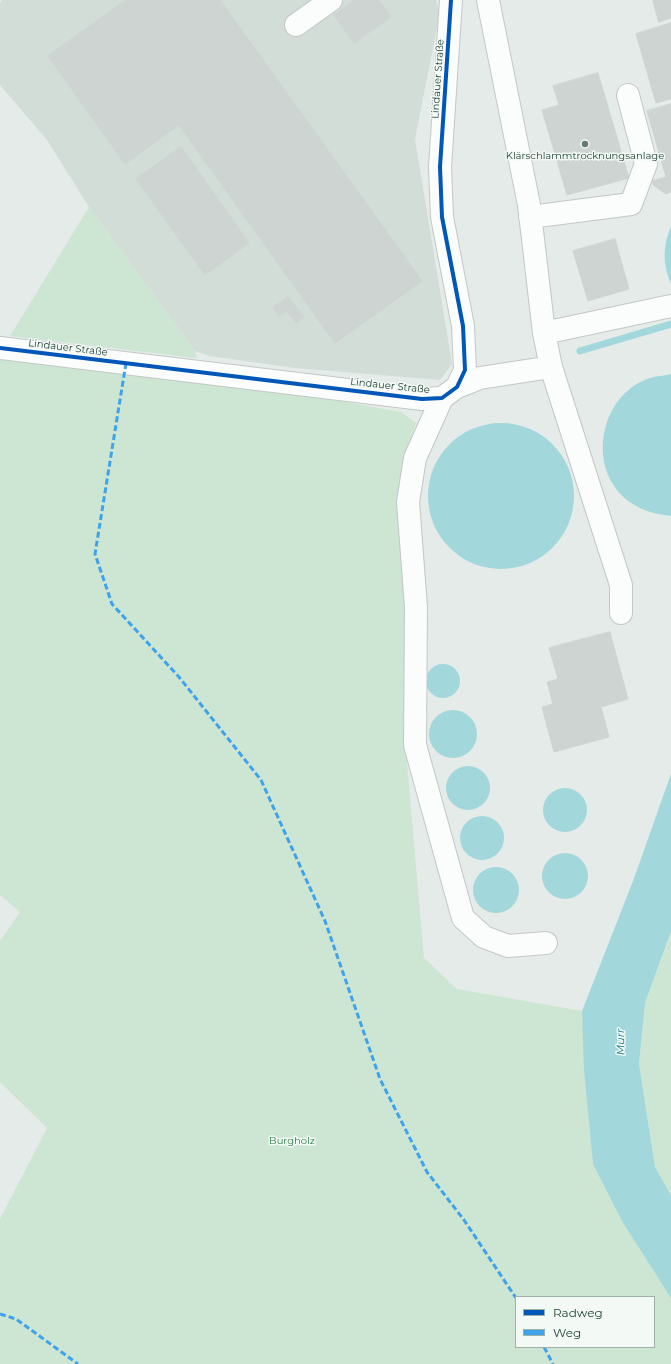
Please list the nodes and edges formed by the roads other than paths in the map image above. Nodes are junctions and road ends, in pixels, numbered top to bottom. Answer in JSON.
{"nodes":[{"id":1,"x":331,"y":0,"type":"edge"},
{"id":2,"x":451,"y":0,"type":"edge"},
{"id":3,"x":488,"y":0,"type":"edge"},
{"id":4,"x":296,"y":25,"type":"dead end"},
{"id":5,"x":628,"y":95,"type":"dead end"},
{"id":6,"x":530,"y":217,"type":"junction"},
{"id":7,"x":671,"y":306,"type":"edge"},
{"id":8,"x":544,"y":333,"type":"junction"},
{"id":9,"x":0,"y":348,"type":"edge"},
{"id":10,"x":551,"y":367,"type":"junction"},
{"id":11,"x":450,"y":393,"type":"junction"},
{"id":12,"x":621,"y":613,"type":"dead end"},
{"id":13,"x":546,"y":943,"type":"dead end"}],
"edges":[{"from":1,"to":4,"type":"street"},
{"from":2,"to":11,"type":"street","name":"Lindauer Straße"},
{"from":3,"to":6,"type":"street"},
{"from":5,"to":6,"type":"street"},
{"from":6,"to":8,"type":"street"},
{"from":7,"to":8,"type":"street"},
{"from":8,"to":10,"type":"street"},
{"from":9,"to":11,"type":"street","name":"Lindauer Straße"},
{"from":10,"to":11,"type":"street"},
{"from":10,"to":12,"type":"street"},
{"from":11,"to":13,"type":"street"}]}
